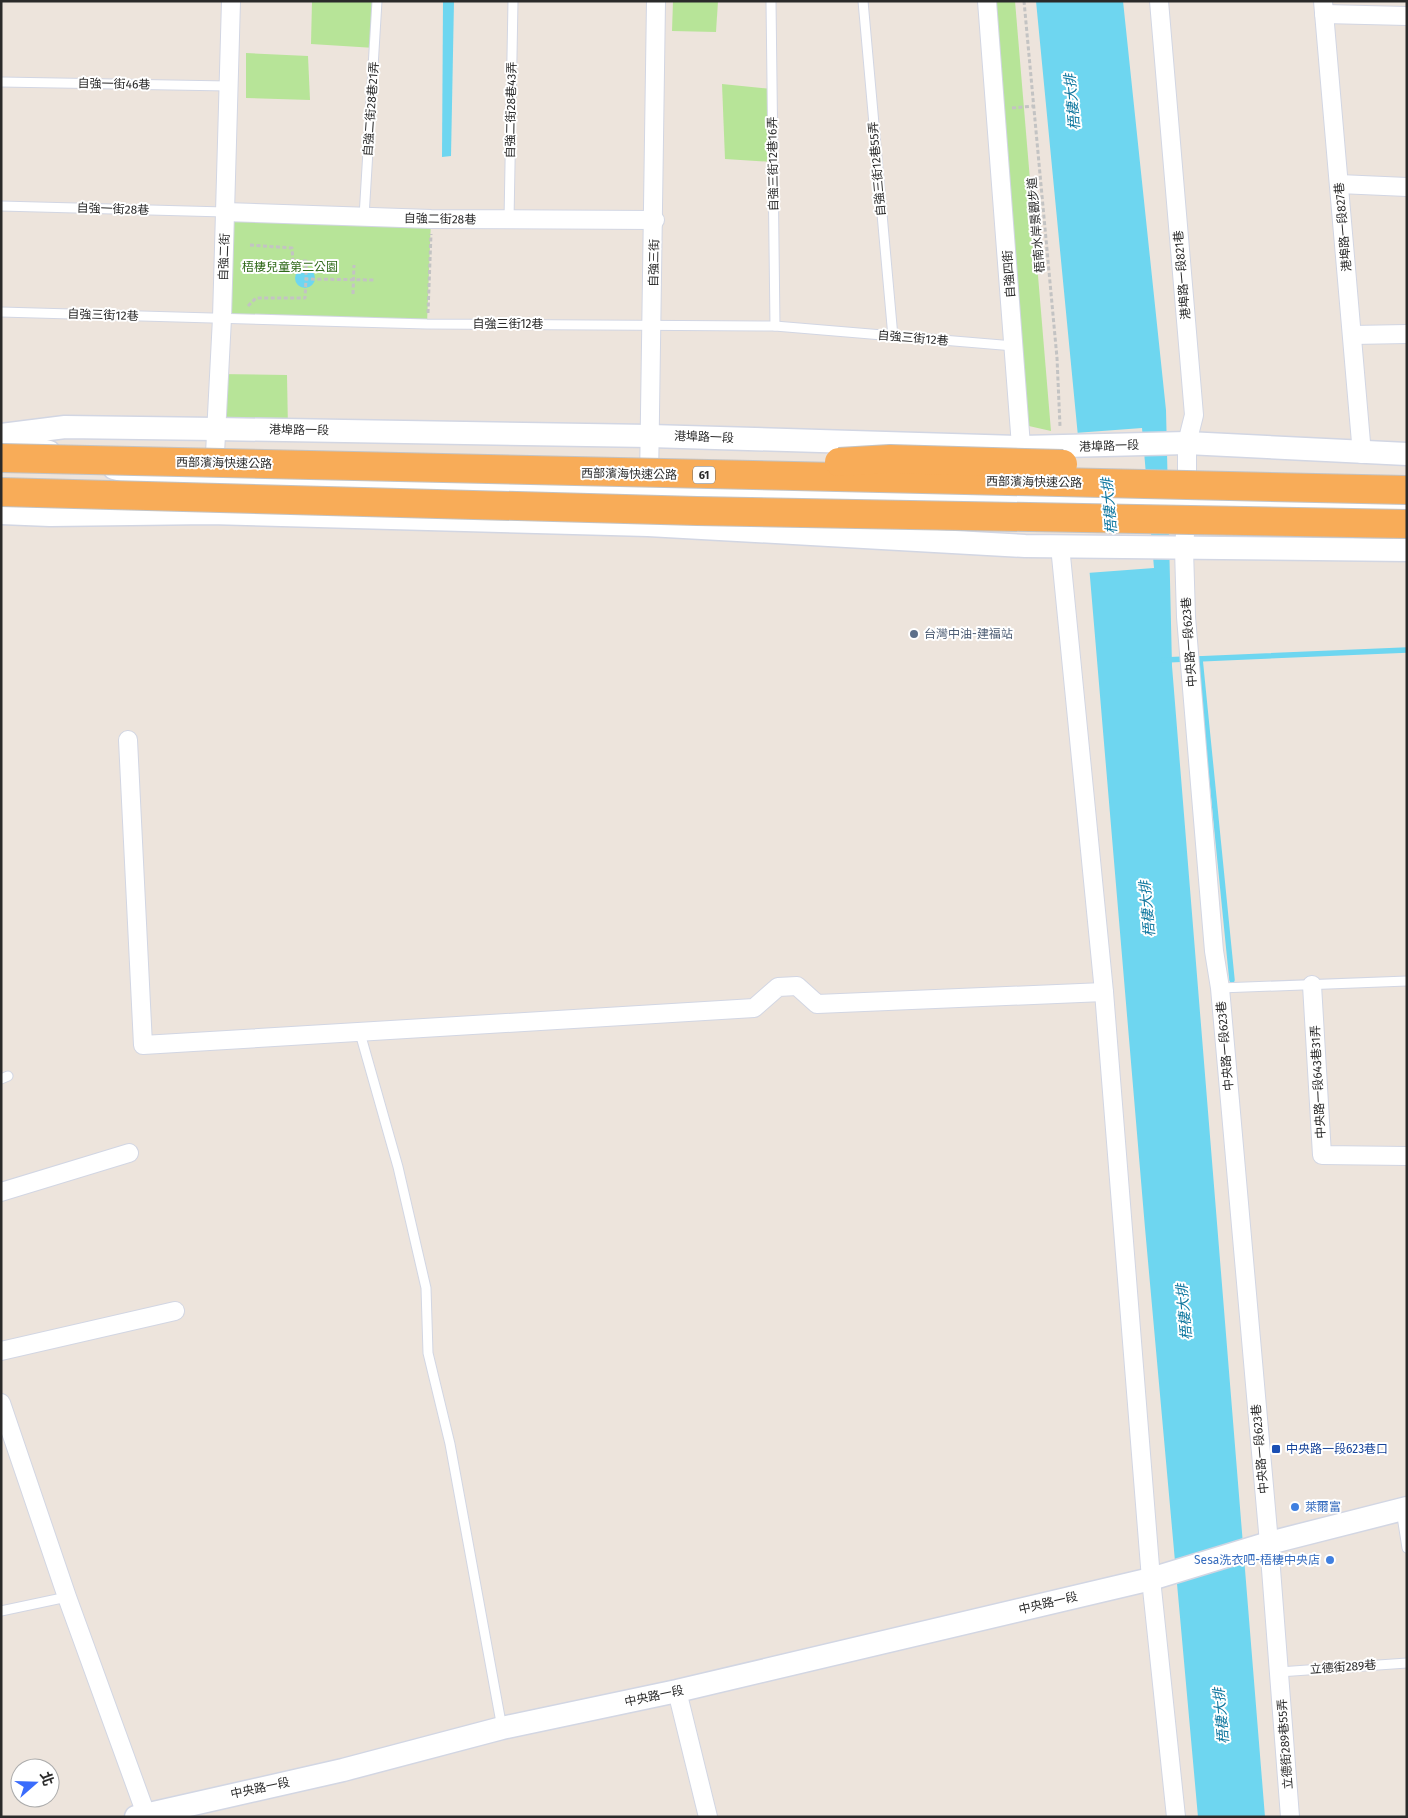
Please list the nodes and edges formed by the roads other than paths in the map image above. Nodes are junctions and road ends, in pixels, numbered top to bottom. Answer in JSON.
{"nodes":[{"id":1,"x":231,"y":1,"type":"edge"},
{"id":2,"x":377,"y":1,"type":"edge"},
{"id":3,"x":513,"y":1,"type":"edge"},
{"id":4,"x":656,"y":1,"type":"edge"},
{"id":5,"x":771,"y":1,"type":"edge"},
{"id":6,"x":863,"y":1,"type":"edge"},
{"id":7,"x":987,"y":1,"type":"edge"},
{"id":8,"x":1159,"y":1,"type":"edge"},
{"id":9,"x":1324,"y":8,"type":"edge"},
{"id":10,"x":1407,"y":16,"type":"edge"},
{"id":11,"x":1,"y":82,"type":"edge"},
{"id":12,"x":228,"y":86,"type":"junction"},
{"id":13,"x":1339,"y":184,"type":"junction"},
{"id":14,"x":1407,"y":187,"type":"edge"},
{"id":15,"x":1,"y":206,"type":"edge"},
{"id":16,"x":225,"y":212,"type":"junction"},
{"id":17,"x":364,"y":217,"type":"junction"},
{"id":18,"x":509,"y":220,"type":"junction"},
{"id":19,"x":655,"y":220,"type":"junction"},
{"id":20,"x":1,"y":312,"type":"edge"},
{"id":21,"x":229,"y":319,"type":"junction"},
{"id":22,"x":653,"y":325,"type":"junction"},
{"id":23,"x":775,"y":326,"type":"junction"},
{"id":24,"x":1407,"y":334,"type":"edge"},
{"id":25,"x":1352,"y":335,"type":"junction"},
{"id":26,"x":893,"y":337,"type":"junction"},
{"id":27,"x":1014,"y":346,"type":"junction"},
{"id":28,"x":216,"y":429,"type":"junction"},
{"id":29,"x":1,"y":435,"type":"edge"},
{"id":30,"x":650,"y":436,"type":"junction"},
{"id":31,"x":1,"y":440,"type":"edge"},
{"id":32,"x":1186,"y":443,"type":"junction"},
{"id":33,"x":1022,"y":447,"type":"junction"},
{"id":34,"x":1362,"y":454,"type":"junction"},
{"id":35,"x":1407,"y":454,"type":"edge"},
{"id":36,"x":1,"y":458,"type":"edge"},
{"id":37,"x":1407,"y":473,"type":"edge"},
{"id":38,"x":692,"y":475,"type":"junction"},
{"id":39,"x":151,"y":477,"type":"junction"},
{"id":40,"x":214,"y":479,"type":"junction"},
{"id":41,"x":1407,"y":490,"type":"edge"},
{"id":42,"x":1,"y":492,"type":"edge"},
{"id":43,"x":649,"y":492,"type":"junction"},
{"id":44,"x":1024,"y":501,"type":"junction"},
{"id":45,"x":1187,"y":504,"type":"junction"},
{"id":46,"x":1407,"y":508,"type":"edge"},
{"id":47,"x":1,"y":511,"type":"edge"},
{"id":48,"x":697,"y":511,"type":"junction"},
{"id":49,"x":210,"y":513,"type":"junction"},
{"id":50,"x":1407,"y":524,"type":"edge"},
{"id":51,"x":648,"y":525,"type":"junction"},
{"id":52,"x":1407,"y":538,"type":"edge"},
{"id":53,"x":1025,"y":546,"type":"junction"},
{"id":54,"x":1060,"y":546,"type":"junction"},
{"id":55,"x":1184,"y":549,"type":"junction"},
{"id":56,"x":1407,"y":550,"type":"edge"},
{"id":57,"x":128,"y":740,"type":"dead end"},
{"id":58,"x":1407,"y":980,"type":"edge"},
{"id":59,"x":1312,"y":985,"type":"junction"},
{"id":60,"x":1220,"y":988,"type":"junction"},
{"id":61,"x":1104,"y":992,"type":"junction"},
{"id":62,"x":360,"y":1033,"type":"junction"},
{"id":63,"x":129,"y":1153,"type":"dead end"},
{"id":64,"x":1407,"y":1156,"type":"edge"},
{"id":65,"x":1,"y":1192,"type":"edge"},
{"id":66,"x":175,"y":1311,"type":"dead end"},
{"id":67,"x":1,"y":1351,"type":"edge"},
{"id":68,"x":1,"y":1403,"type":"edge"},
{"id":69,"x":1404,"y":1509,"type":"edge"},
{"id":70,"x":1260,"y":1546,"type":"junction"},
{"id":71,"x":1407,"y":1548,"type":"edge"},
{"id":72,"x":1161,"y":1576,"type":"junction"},
{"id":73,"x":67,"y":1597,"type":"junction"},
{"id":74,"x":1,"y":1611,"type":"edge"},
{"id":75,"x":1407,"y":1663,"type":"edge"},
{"id":76,"x":1279,"y":1672,"type":"junction"},
{"id":77,"x":677,"y":1691,"type":"junction"},
{"id":78,"x":502,"y":1728,"type":"junction"},
{"id":79,"x":143,"y":1816,"type":"edge"},
{"id":80,"x":708,"y":1817,"type":"edge"},
{"id":81,"x":1176,"y":1817,"type":"edge"},
{"id":82,"x":1290,"y":1817,"type":"edge"}],
"edges":[{"from":1,"to":12,"type":"street","name":"自強二街"},
{"from":2,"to":17,"type":"lane","name":"自強二街28巷21弄"},
{"from":3,"to":18,"type":"lane","name":"自強二街28巷43弄"},
{"from":4,"to":19,"type":"street","name":"自強三街"},
{"from":5,"to":23,"type":"lane","name":"自強三街12巷16弄"},
{"from":6,"to":26,"type":"lane","name":"自強三街12巷55弄"},
{"from":7,"to":27,"type":"street","name":"自強四街"},
{"from":8,"to":32,"type":"street","name":"港埠路一段821巷"},
{"from":9,"to":10,"type":"street"},
{"from":9,"to":13,"type":"street","name":"港埠路一段827巷"},
{"from":11,"to":12,"type":"lane","name":"自強一街46巷"},
{"from":12,"to":16,"type":"street","name":"自強二街"},
{"from":13,"to":14,"type":"street"},
{"from":13,"to":25,"type":"street","name":"港埠路一段827巷"},
{"from":15,"to":16,"type":"lane","name":"自強一街28巷"},
{"from":16,"to":17,"type":"street","name":"自強二街28巷"},
{"from":16,"to":21,"type":"street","name":"自強二街"},
{"from":17,"to":18,"type":"street","name":"自強二街28巷"},
{"from":18,"to":19,"type":"street","name":"自強二街28巷"},
{"from":19,"to":22,"type":"street","name":"自強三街"},
{"from":20,"to":21,"type":"lane","name":"自強三街12巷"},
{"from":21,"to":22,"type":"lane","name":"自強三街12巷"},
{"from":21,"to":28,"type":"street","name":"自強二街"},
{"from":22,"to":23,"type":"lane","name":"自強三街12巷"},
{"from":22,"to":30,"type":"street","name":"自強三街"},
{"from":23,"to":26,"type":"lane","name":"自強三街12巷"},
{"from":24,"to":25,"type":"street"},
{"from":25,"to":34,"type":"street","name":"港埠路一段827巷"},
{"from":26,"to":27,"type":"lane","name":"自強三街12巷"},
{"from":27,"to":33,"type":"street","name":"自強四街"},
{"from":28,"to":29,"type":"street","name":"港埠路一段"},
{"from":28,"to":30,"type":"street","name":"港埠路一段"},
{"from":28,"to":40,"type":"street","name":"自強二街"},
{"from":30,"to":33,"type":"street","name":"港埠路一段"},
{"from":30,"to":43,"type":"street","name":"自強三街"},
{"from":31,"to":39,"type":"street"},
{"from":32,"to":33,"type":"street","name":"港埠路一段"},
{"from":32,"to":34,"type":"street","name":"港埠路一段"},
{"from":32,"to":45,"type":"street","name":"港埠路一段821巷"},
{"from":33,"to":44,"type":"street","name":"自強四街"},
{"from":34,"to":35,"type":"street","name":"港埠路一段"},
{"from":36,"to":38,"type":"highway","name":"西部濱海快速公路","number":"61","bridge":true},
{"from":37,"to":38,"type":"highway","bridge":true},
{"from":38,"to":41,"type":"highway","name":"西部濱海快速公路","number":"61","bridge":true},
{"from":39,"to":40,"type":"street"},
{"from":39,"to":47,"type":"street"},
{"from":40,"to":43,"type":"street"},
{"from":40,"to":49,"type":"street","name":"自強二街"},
{"from":42,"to":48,"type":"highway","bridge":true},
{"from":43,"to":44,"type":"street"},
{"from":43,"to":51,"type":"street","name":"自強三街"},
{"from":44,"to":45,"type":"street"},
{"from":44,"to":53,"type":"street","name":"自強四街"},
{"from":45,"to":46,"type":"street"},
{"from":45,"to":55,"type":"street","name":"港埠路一段821巷"},
{"from":47,"to":49,"type":"street"},
{"from":48,"to":50,"type":"highway","bridge":true},
{"from":48,"to":52,"type":"highway","bridge":true},
{"from":49,"to":51,"type":"street"},
{"from":51,"to":53,"type":"street"},
{"from":53,"to":54,"type":"street"},
{"from":54,"to":55,"type":"street"},
{"from":54,"to":61,"type":"street"},
{"from":55,"to":56,"type":"street"},
{"from":55,"to":60,"type":"street","name":"中央路一段623巷"},
{"from":57,"to":62,"type":"street"},
{"from":58,"to":59,"type":"lane"},
{"from":59,"to":60,"type":"lane"},
{"from":59,"to":64,"type":"street","name":"中央路一段643巷31弄"},
{"from":60,"to":70,"type":"street","name":"中央路一段623巷"},
{"from":61,"to":62,"type":"street"},
{"from":61,"to":72,"type":"street"},
{"from":62,"to":78,"type":"lane"},
{"from":63,"to":65,"type":"street"},
{"from":66,"to":67,"type":"street"},
{"from":68,"to":73,"type":"street"},
{"from":69,"to":70,"type":"street"},
{"from":69,"to":71,"type":"lane"},
{"from":70,"to":72,"type":"street","name":"中央路一段"},
{"from":70,"to":76,"type":"street","name":"中央路一段623巷"},
{"from":72,"to":77,"type":"street","name":"中央路一段"},
{"from":72,"to":81,"type":"street"},
{"from":73,"to":74,"type":"lane"},
{"from":73,"to":79,"type":"street"},
{"from":75,"to":76,"type":"lane","name":"立德街289巷"},
{"from":76,"to":82,"type":"street","name":"立德街289巷55弄"},
{"from":77,"to":78,"type":"street","name":"中央路一段"},
{"from":77,"to":80,"type":"street"},
{"from":78,"to":79,"type":"street","name":"中央路一段"}]}
